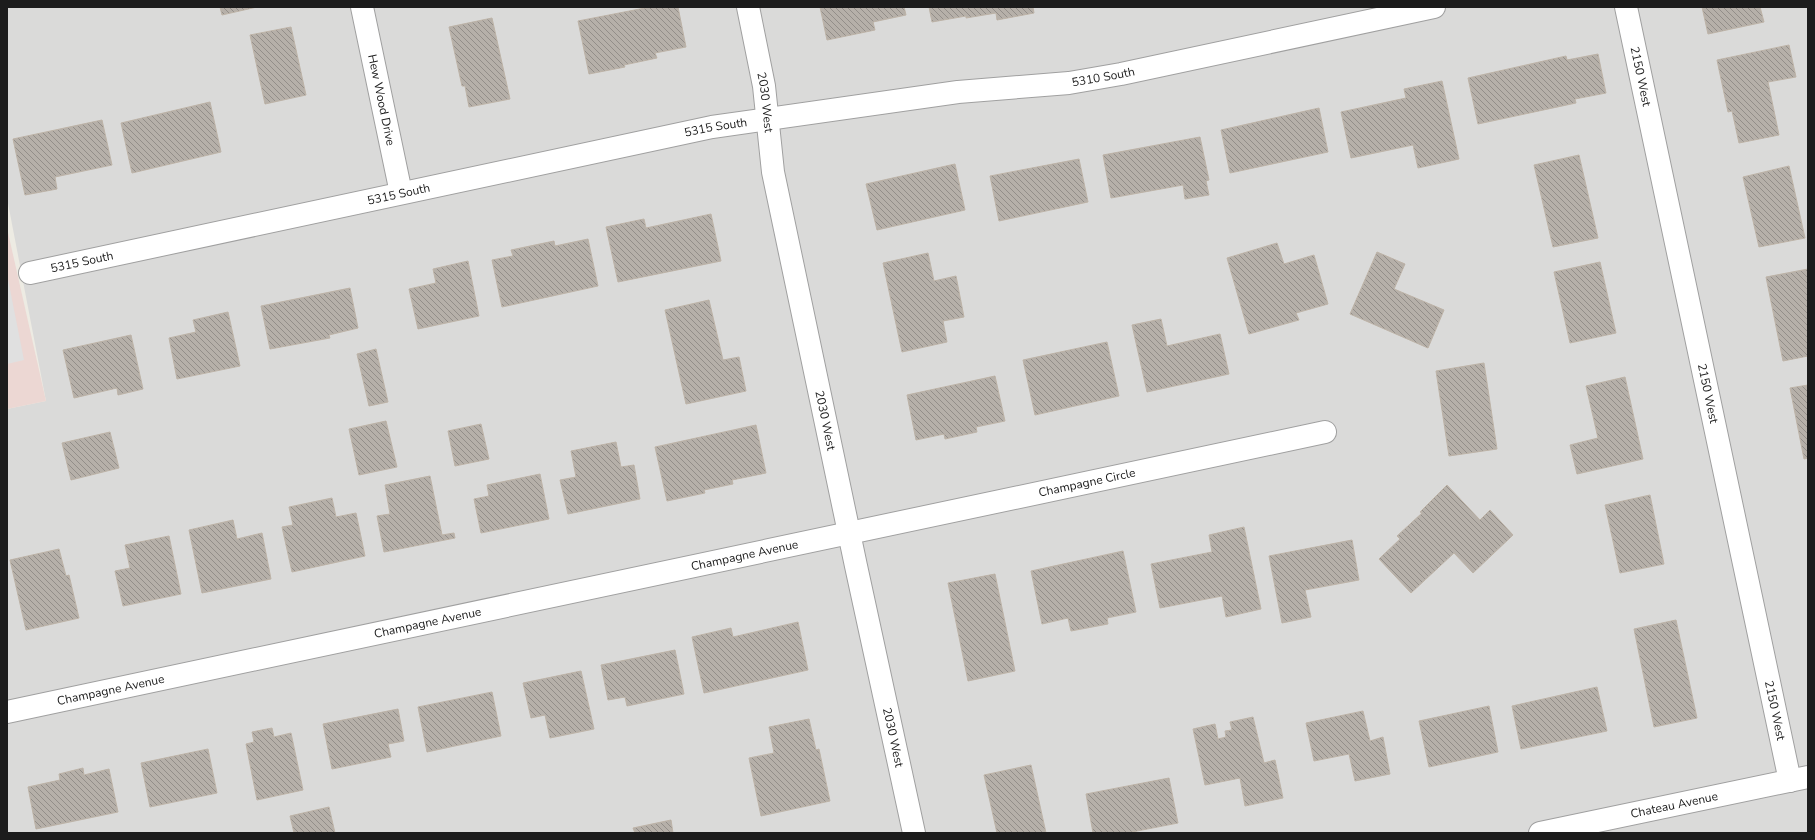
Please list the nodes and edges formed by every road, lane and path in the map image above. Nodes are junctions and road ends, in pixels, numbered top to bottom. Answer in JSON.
{"nodes":[{"id":1,"x":362,"y":7,"type":"edge"},
{"id":2,"x":748,"y":7,"type":"edge"},
{"id":3,"x":1434,"y":7,"type":"edge"},
{"id":4,"x":1626,"y":7,"type":"edge"},
{"id":5,"x":767,"y":120,"type":"junction"},
{"id":6,"x":401,"y":193,"type":"junction"},
{"id":7,"x":30,"y":273,"type":"dead end"},
{"id":8,"x":1325,"y":432,"type":"dead end"},
{"id":9,"x":849,"y":534,"type":"junction"},
{"id":10,"x":7,"y":712,"type":"edge"},
{"id":11,"x":1799,"y":779,"type":"edge"},
{"id":12,"x":914,"y":833,"type":"edge"},
{"id":13,"x":1540,"y":833,"type":"edge"}],
"edges":[{"from":1,"to":6,"type":"street","name":"Hew Wood Drive"},
{"from":2,"to":5,"type":"street","name":"2030 West"},
{"from":3,"to":5,"type":"street","name":"5310 South"},
{"from":4,"to":11,"type":"street","name":"2150 West"},
{"from":5,"to":6,"type":"street","name":"5315 South"},
{"from":5,"to":9,"type":"street","name":"2030 West"},
{"from":6,"to":7,"type":"street","name":"5315 South"},
{"from":8,"to":9,"type":"street","name":"Champagne Circle"},
{"from":9,"to":10,"type":"street","name":"Champagne Avenue"},
{"from":9,"to":12,"type":"street","name":"2030 West"},
{"from":11,"to":13,"type":"street","name":"Chateau Avenue"}]}
